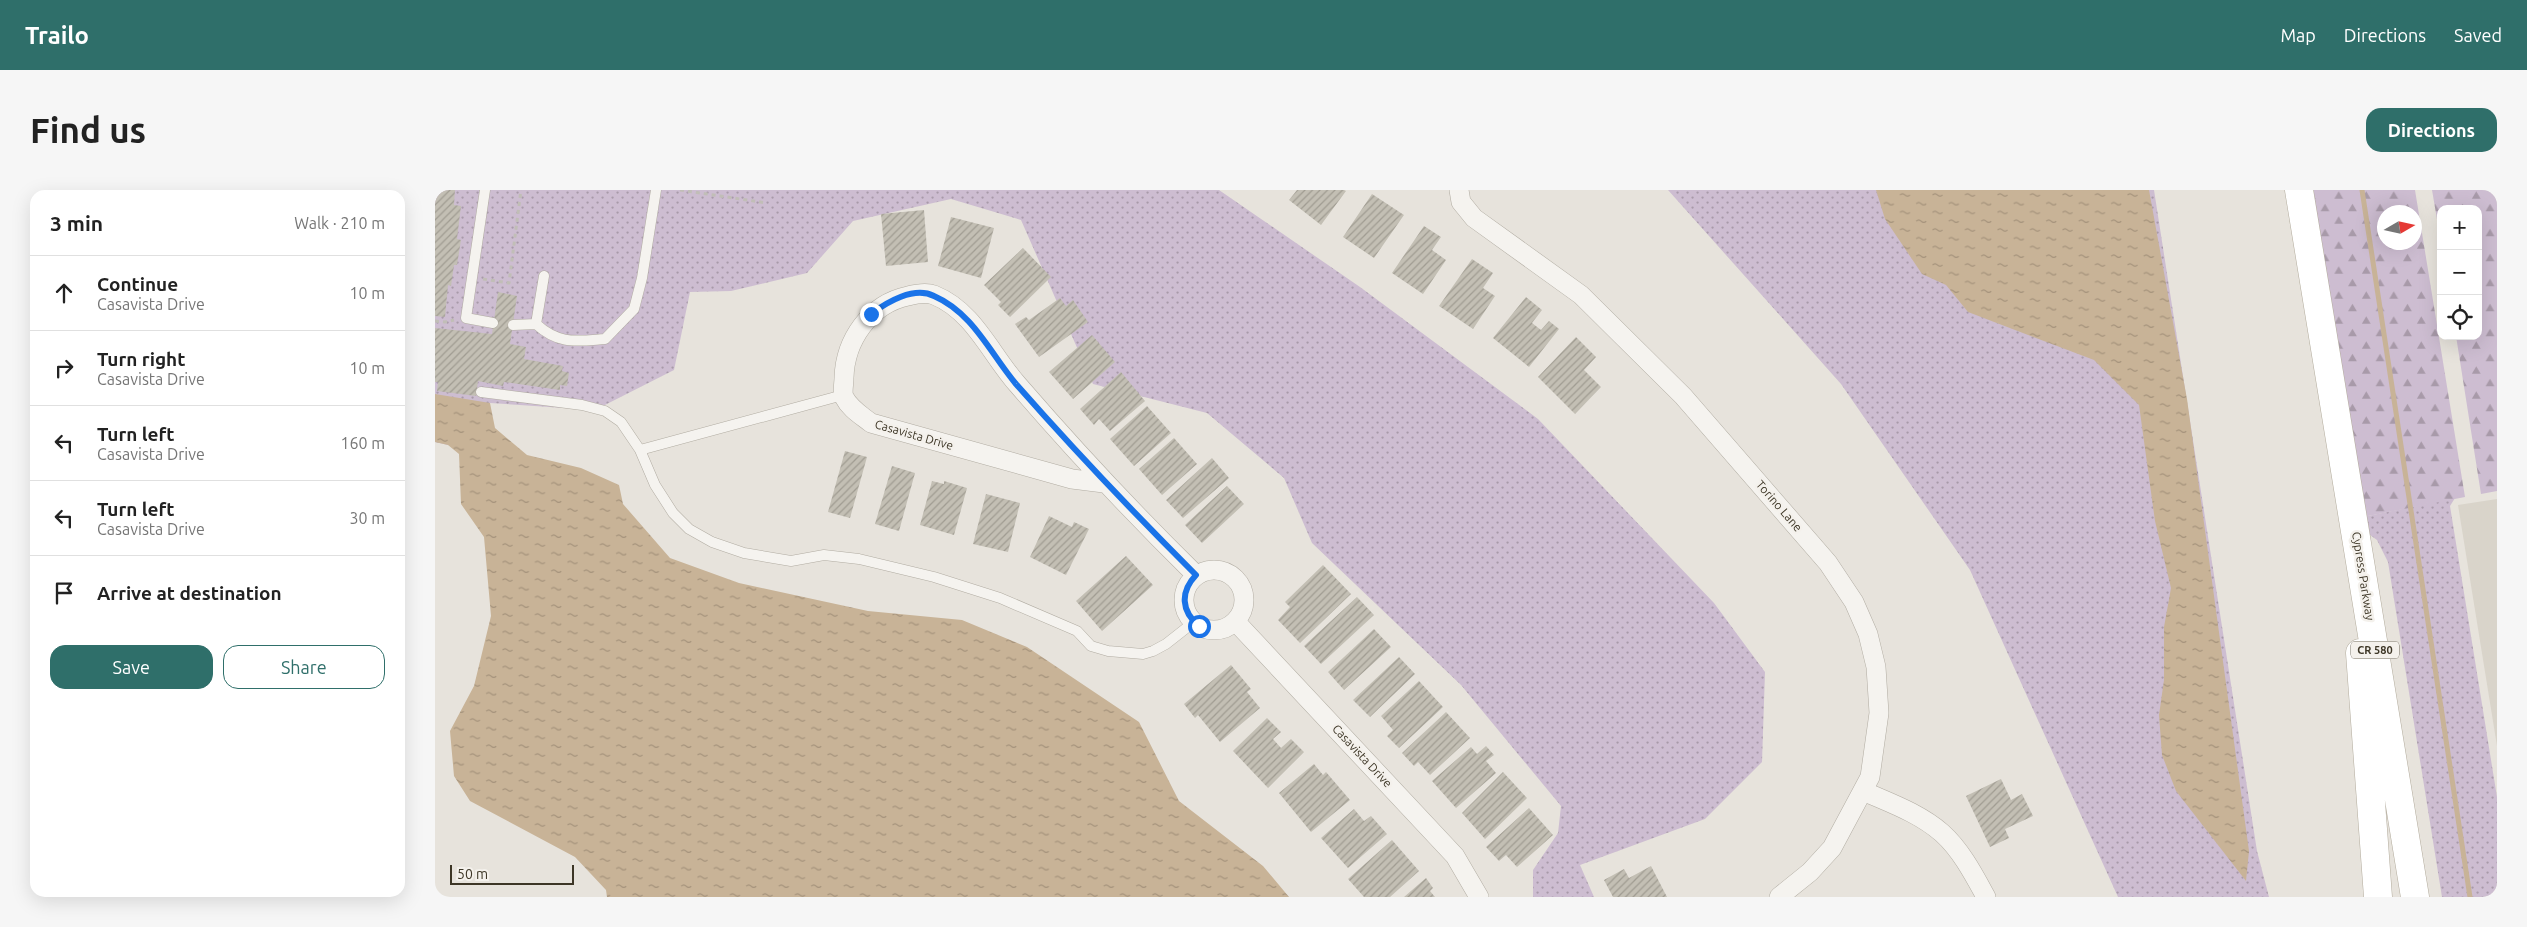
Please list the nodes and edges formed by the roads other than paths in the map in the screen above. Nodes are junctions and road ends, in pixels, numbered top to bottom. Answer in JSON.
{"nodes":[{"id":1,"x":485,"y":190,"type":"edge"},
{"id":2,"x":656,"y":190,"type":"edge"},
{"id":3,"x":1459,"y":190,"type":"edge"},
{"id":4,"x":2299,"y":190,"type":"edge"},
{"id":5,"x":544,"y":276,"type":"dead end"},
{"id":6,"x":493,"y":323,"type":"dead end"},
{"id":7,"x":536,"y":324,"type":"junction"},
{"id":8,"x":513,"y":326,"type":"dead end"},
{"id":9,"x":481,"y":392,"type":"dead end"},
{"id":10,"x":843,"y":395,"type":"junction"},
{"id":11,"x":2334,"y":403,"type":"junction"},
{"id":12,"x":640,"y":450,"type":"junction"},
{"id":13,"x":1104,"y":483,"type":"junction"},
{"id":14,"x":1196,"y":575,"type":"junction"},
{"id":15,"x":1194,"y":622,"type":"junction"},
{"id":16,"x":1236,"y":622,"type":"junction"},
{"id":17,"x":1863,"y":791,"type":"junction"},
{"id":18,"x":1479,"y":897,"type":"edge"},
{"id":19,"x":1779,"y":897,"type":"edge"},
{"id":20,"x":1986,"y":897,"type":"edge"},
{"id":21,"x":2379,"y":897,"type":"edge"},
{"id":22,"x":2415,"y":897,"type":"edge"}],
"edges":[{"from":1,"to":6,"type":"lane"},
{"from":2,"to":7,"type":"lane"},
{"from":3,"to":17,"type":"street","name":"Torino Lane"},
{"from":4,"to":11,"type":"main road","name":"Cypress Parkway","number":"CR 580"},
{"from":5,"to":7,"type":"lane"},
{"from":7,"to":8,"type":"lane"},
{"from":9,"to":12,"type":"lane"},
{"from":10,"to":12,"type":"lane"},
{"from":10,"to":13,"type":"street","name":"Casavista Drive"},
{"from":10,"to":13,"type":"street"},
{"from":11,"to":21,"type":"main road","name":"Cypress Parkway","number":"CR 580"},
{"from":11,"to":22,"type":"main road","name":"Cypress Parkway","number":"CR 580"},
{"from":12,"to":15,"type":"lane"},
{"from":13,"to":14,"type":"street"},
{"from":14,"to":15,"type":"street"},
{"from":14,"to":16,"type":"street"},
{"from":15,"to":16,"type":"street"},
{"from":16,"to":18,"type":"street","name":"Casavista Drive"},
{"from":17,"to":19,"type":"street","name":"Torino Lane"},
{"from":17,"to":20,"type":"street"}]}
